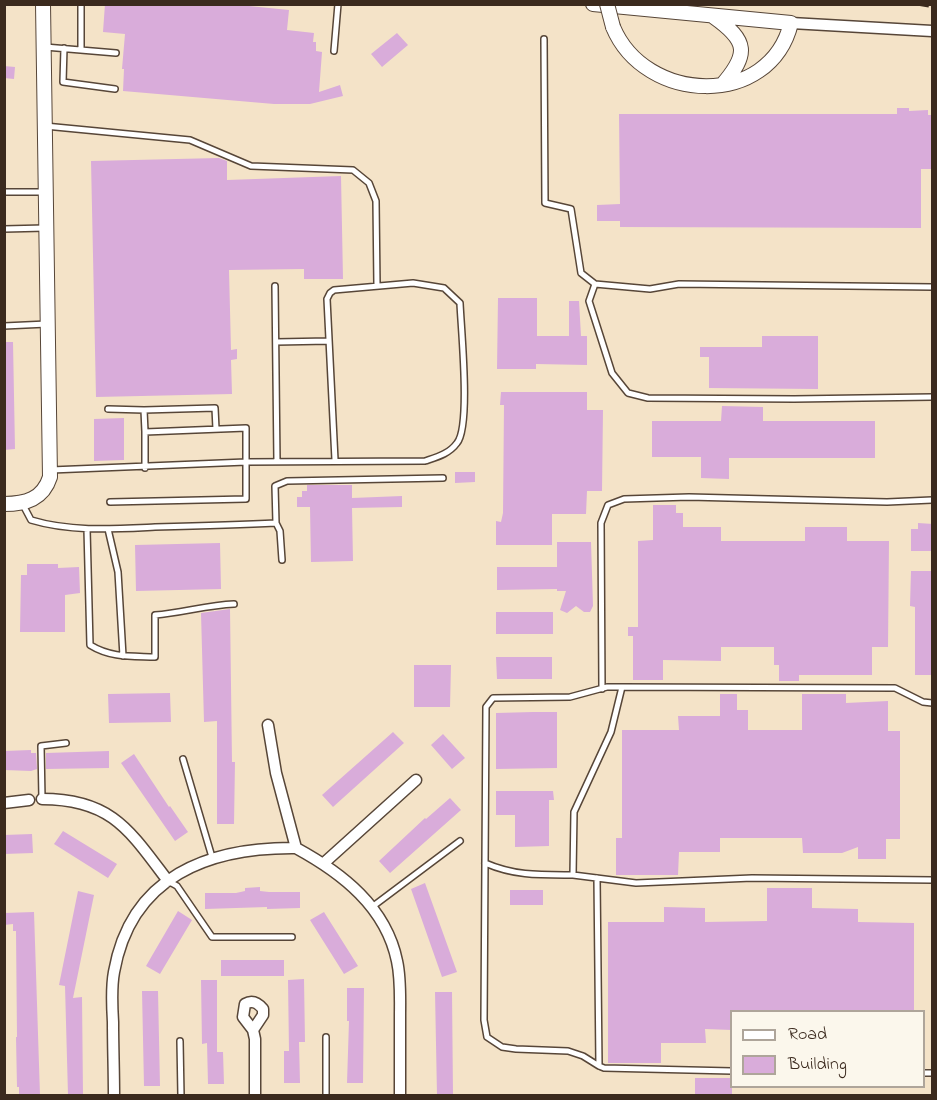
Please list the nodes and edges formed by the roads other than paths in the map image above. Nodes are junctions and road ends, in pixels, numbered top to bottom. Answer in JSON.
{"nodes":[{"id":1,"x":43,"y":4,"type":"edge"},
{"id":2,"x":81,"y":4,"type":"edge"},
{"id":3,"x":338,"y":4,"type":"edge"},
{"id":4,"x":592,"y":4,"type":"edge"},
{"id":5,"x":607,"y":4,"type":"edge"},
{"id":6,"x":713,"y":16,"type":"junction"},
{"id":7,"x":791,"y":23,"type":"junction"},
{"id":8,"x":933,"y":31,"type":"edge"},
{"id":9,"x":544,"y":39,"type":"dead end"},
{"id":10,"x":44,"y":46,"type":"junction"},
{"id":11,"x":64,"y":48,"type":"junction"},
{"id":12,"x":81,"y":50,"type":"junction"},
{"id":13,"x":334,"y":51,"type":"dead end"},
{"id":14,"x":116,"y":53,"type":"dead end"},
{"id":15,"x":722,"y":85,"type":"junction"},
{"id":16,"x":115,"y":89,"type":"dead end"},
{"id":17,"x":45,"y":126,"type":"junction"},
{"id":18,"x":4,"y":192,"type":"edge"},
{"id":19,"x":46,"y":192,"type":"junction"},
{"id":20,"x":47,"y":228,"type":"junction"},
{"id":21,"x":4,"y":229,"type":"edge"},
{"id":22,"x":595,"y":284,"type":"junction"},
{"id":23,"x":275,"y":286,"type":"dead end"},
{"id":24,"x":377,"y":286,"type":"junction"},
{"id":25,"x":933,"y":287,"type":"edge"},
{"id":26,"x":49,"y":323,"type":"junction"},
{"id":27,"x":4,"y":326,"type":"edge"},
{"id":28,"x":329,"y":341,"type":"junction"},
{"id":29,"x":276,"y":342,"type":"junction"},
{"id":30,"x":933,"y":397,"type":"edge"},
{"id":31,"x":108,"y":409,"type":"dead end"},
{"id":32,"x":144,"y":410,"type":"junction"},
{"id":33,"x":216,"y":429,"type":"junction"},
{"id":34,"x":145,"y":432,"type":"junction"},
{"id":35,"x":335,"y":460,"type":"junction"},
{"id":36,"x":246,"y":462,"type":"junction"},
{"id":37,"x":277,"y":462,"type":"junction"},
{"id":38,"x":146,"y":468,"type":"junction"},
{"id":39,"x":51,"y":470,"type":"junction"},
{"id":40,"x":443,"y":478,"type":"dead end"},
{"id":41,"x":933,"y":500,"type":"edge"},
{"id":42,"x":110,"y":502,"type":"dead end"},
{"id":43,"x":22,"y":503,"type":"junction"},
{"id":44,"x":4,"y":504,"type":"edge"},
{"id":45,"x":276,"y":523,"type":"junction"},
{"id":46,"x":87,"y":528,"type":"junction"},
{"id":47,"x":108,"y":529,"type":"junction"},
{"id":48,"x":282,"y":560,"type":"dead end"},
{"id":49,"x":234,"y":604,"type":"dead end"},
{"id":50,"x":123,"y":656,"type":"junction"},
{"id":51,"x":622,"y":687,"type":"junction"},
{"id":52,"x":602,"y":689,"type":"junction"},
{"id":53,"x":933,"y":703,"type":"edge"},
{"id":54,"x":268,"y":725,"type":"dead end"},
{"id":55,"x":66,"y":743,"type":"dead end"},
{"id":56,"x":183,"y":759,"type":"dead end"},
{"id":57,"x":416,"y":780,"type":"dead end"},
{"id":58,"x":29,"y":800,"type":"dead end"},
{"id":59,"x":42,"y":800,"type":"joint"},
{"id":60,"x":4,"y":803,"type":"edge"},
{"id":61,"x":460,"y":841,"type":"dead end"},
{"id":62,"x":296,"y":848,"type":"junction"},
{"id":63,"x":212,"y":857,"type":"junction"},
{"id":64,"x":324,"y":863,"type":"junction"},
{"id":65,"x":485,"y":863,"type":"junction"},
{"id":66,"x":573,"y":875,"type":"junction"},
{"id":67,"x":597,"y":878,"type":"junction"},
{"id":68,"x":933,"y":880,"type":"edge"},
{"id":69,"x":168,"y":882,"type":"junction"},
{"id":70,"x":372,"y":907,"type":"junction"},
{"id":71,"x":292,"y":937,"type":"dead end"},
{"id":72,"x":253,"y":1030,"type":"dead end"},
{"id":73,"x":326,"y":1037,"type":"dead end"},
{"id":74,"x":180,"y":1041,"type":"dead end"},
{"id":75,"x":598,"y":1066,"type":"junction"},
{"id":76,"x":730,"y":1071,"type":"edge"},
{"id":77,"x":114,"y":1095,"type":"edge"},
{"id":78,"x":181,"y":1095,"type":"edge"},
{"id":79,"x":255,"y":1095,"type":"edge"},
{"id":80,"x":326,"y":1095,"type":"edge"},
{"id":81,"x":400,"y":1095,"type":"edge"}],
"edges":[{"from":1,"to":10,"type":"street"},
{"from":2,"to":12,"type":"lane"},
{"from":3,"to":13,"type":"lane"},
{"from":4,"to":6,"type":"street"},
{"from":5,"to":15,"type":"street","bridge":true},
{"from":6,"to":7,"type":"street"},
{"from":6,"to":15,"type":"street"},
{"from":7,"to":8,"type":"street"},
{"from":7,"to":15,"type":"street"},
{"from":9,"to":22,"type":"lane"},
{"from":10,"to":11,"type":"lane"},
{"from":10,"to":17,"type":"street"},
{"from":11,"to":12,"type":"lane"},
{"from":11,"to":16,"type":"lane"},
{"from":12,"to":14,"type":"lane"},
{"from":17,"to":19,"type":"street"},
{"from":17,"to":24,"type":"lane"},
{"from":18,"to":19,"type":"lane"},
{"from":19,"to":20,"type":"street"},
{"from":20,"to":21,"type":"lane"},
{"from":20,"to":26,"type":"street"},
{"from":22,"to":25,"type":"lane"},
{"from":22,"to":30,"type":"lane"},
{"from":23,"to":29,"type":"lane"},
{"from":24,"to":28,"type":"lane"},
{"from":24,"to":35,"type":"lane"},
{"from":26,"to":27,"type":"lane"},
{"from":26,"to":39,"type":"street"},
{"from":28,"to":29,"type":"lane"},
{"from":28,"to":35,"type":"lane"},
{"from":29,"to":37,"type":"lane"},
{"from":31,"to":32,"type":"lane"},
{"from":32,"to":33,"type":"lane"},
{"from":32,"to":34,"type":"lane"},
{"from":33,"to":34,"type":"lane"},
{"from":33,"to":36,"type":"lane"},
{"from":34,"to":38,"type":"lane"},
{"from":35,"to":37,"type":"lane"},
{"from":36,"to":37,"type":"lane"},
{"from":36,"to":38,"type":"lane"},
{"from":36,"to":42,"type":"lane"},
{"from":38,"to":39,"type":"lane"},
{"from":39,"to":43,"type":"street"},
{"from":40,"to":45,"type":"lane"},
{"from":41,"to":52,"type":"lane"},
{"from":43,"to":44,"type":"street"},
{"from":43,"to":46,"type":"lane"},
{"from":45,"to":47,"type":"lane"},
{"from":45,"to":48,"type":"lane"},
{"from":46,"to":47,"type":"lane"},
{"from":46,"to":50,"type":"lane"},
{"from":47,"to":50,"type":"lane"},
{"from":49,"to":50,"type":"lane"},
{"from":51,"to":52,"type":"lane"},
{"from":51,"to":53,"type":"lane"},
{"from":51,"to":66,"type":"lane"},
{"from":52,"to":65,"type":"lane"},
{"from":54,"to":62,"type":"street"},
{"from":55,"to":59,"type":"lane"},
{"from":56,"to":63,"type":"lane"},
{"from":57,"to":64,"type":"street"},
{"from":58,"to":60,"type":"street"},
{"from":59,"to":69,"type":"street"},
{"from":61,"to":70,"type":"lane"},
{"from":62,"to":63,"type":"street"},
{"from":62,"to":64,"type":"street"},
{"from":63,"to":69,"type":"street"},
{"from":64,"to":70,"type":"street"},
{"from":65,"to":66,"type":"lane"},
{"from":65,"to":75,"type":"lane"},
{"from":66,"to":67,"type":"lane"},
{"from":67,"to":68,"type":"lane"},
{"from":67,"to":75,"type":"lane"},
{"from":69,"to":71,"type":"lane"},
{"from":69,"to":77,"type":"street"},
{"from":70,"to":81,"type":"street"},
{"from":72,"to":79,"type":"street"},
{"from":73,"to":80,"type":"lane"},
{"from":74,"to":78,"type":"lane"},
{"from":75,"to":76,"type":"lane"}]}
